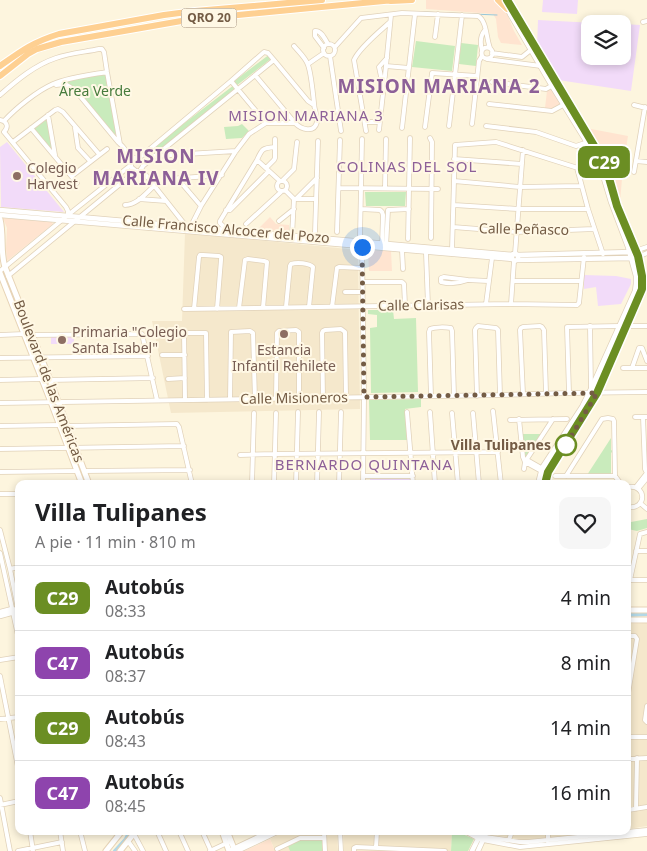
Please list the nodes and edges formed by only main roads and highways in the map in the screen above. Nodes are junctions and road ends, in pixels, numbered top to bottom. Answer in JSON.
{"nodes":[{"id":1,"x":322,"y":0,"type":"edge"},
{"id":2,"x":412,"y":0,"type":"edge"},
{"id":3,"x":498,"y":0,"type":"edge"},
{"id":4,"x":391,"y":1,"type":"edge"},
{"id":5,"x":510,"y":9,"type":"road end"},
{"id":6,"x":0,"y":66,"type":"edge"},
{"id":7,"x":1,"y":75,"type":"edge"},
{"id":8,"x":0,"y":219,"type":"edge"},
{"id":9,"x":0,"y":272,"type":"edge"},
{"id":10,"x":80,"y":480,"type":"edge"},
{"id":11,"x":87,"y":480,"type":"edge"},
{"id":12,"x":631,"y":610,"type":"edge"},
{"id":13,"x":647,"y":610,"type":"edge"},
{"id":14,"x":631,"y":620,"type":"edge"},
{"id":15,"x":647,"y":620,"type":"edge"},
{"id":16,"x":118,"y":835,"type":"edge"},
{"id":17,"x":133,"y":835,"type":"edge"},
{"id":18,"x":225,"y":835,"type":"edge"},
{"id":19,"x":228,"y":835,"type":"edge"},
{"id":20,"x":229,"y":842,"type":"junction"},
{"id":21,"x":233,"y":850,"type":"edge"},
{"id":22,"x":106,"y":851,"type":"edge"},
{"id":23,"x":120,"y":851,"type":"edge"}],
"edges":[{"from":1,"to":6,"type":"highway","number":"QRO 20"},
{"from":2,"to":4,"type":"highway"},
{"from":3,"to":5,"type":"highway"},
{"from":4,"to":7,"type":"highway","number":"QRO 20"},
{"from":8,"to":11,"type":"main road","name":"Boulevard de las Américas"},
{"from":9,"to":10,"type":"main road","name":"Boulevard de las Américas"},
{"from":12,"to":13,"type":"main road"},
{"from":14,"to":15,"type":"main road"},
{"from":16,"to":22,"type":"main road"},
{"from":17,"to":23,"type":"main road"},
{"from":18,"to":20,"type":"main road"},
{"from":19,"to":20,"type":"main road"},
{"from":20,"to":21,"type":"main road"}]}
